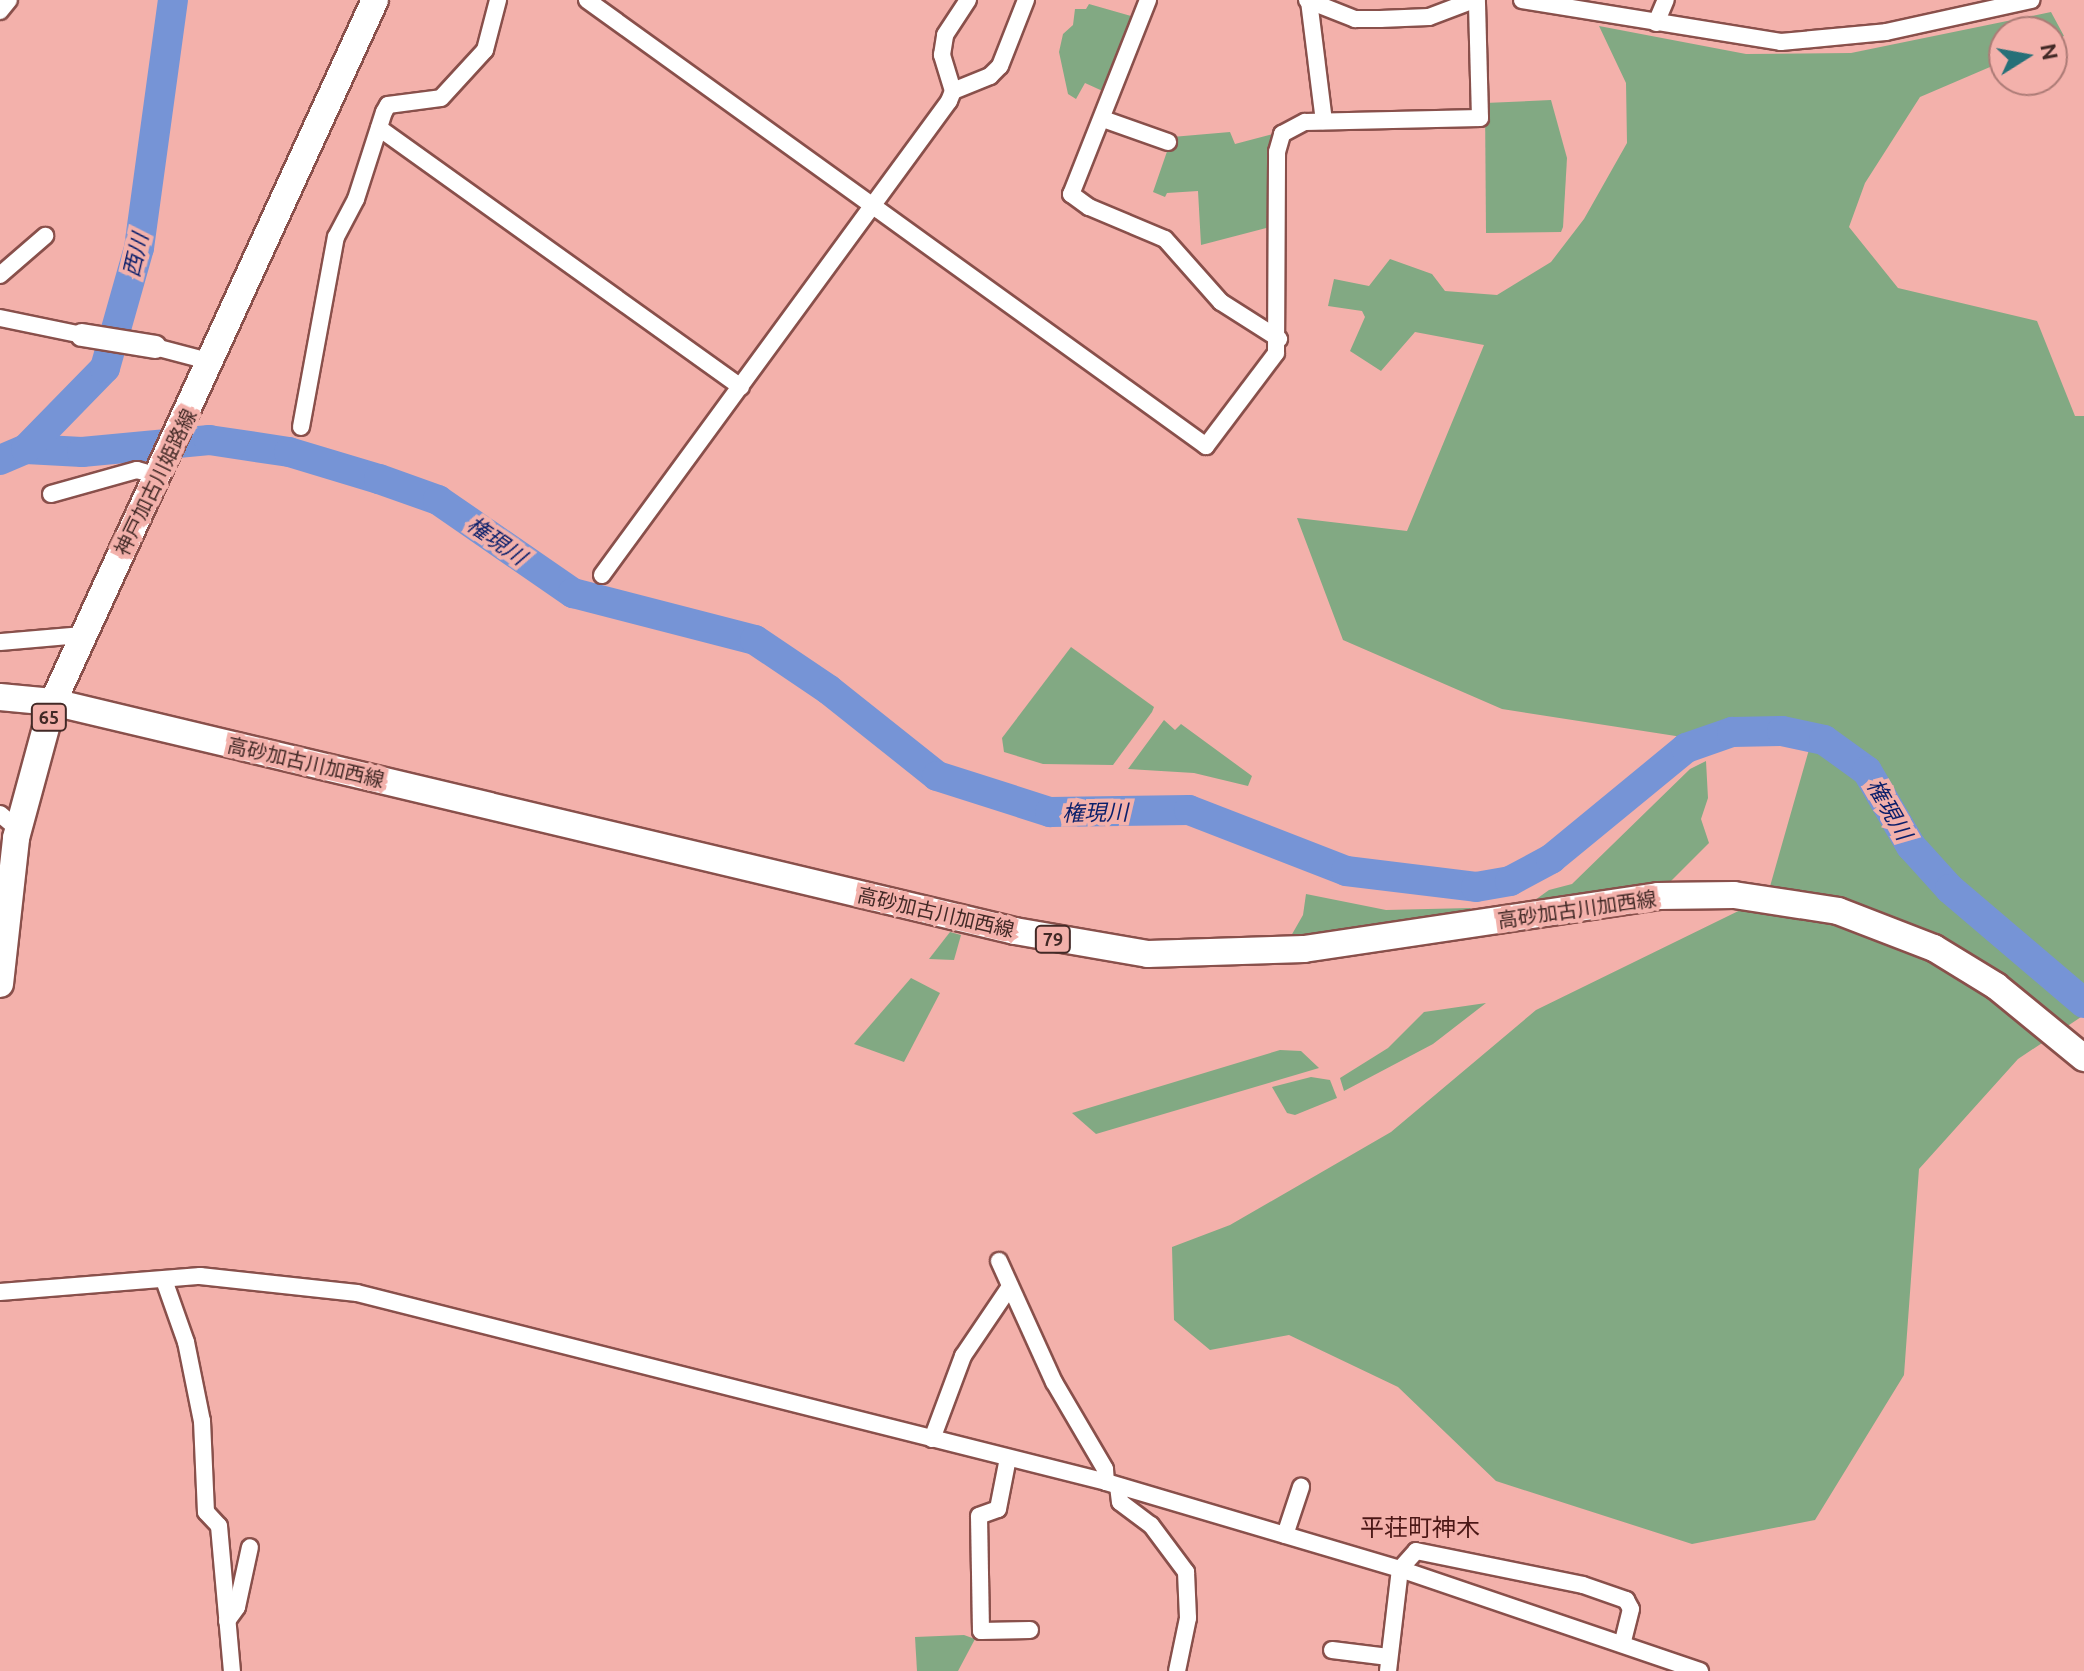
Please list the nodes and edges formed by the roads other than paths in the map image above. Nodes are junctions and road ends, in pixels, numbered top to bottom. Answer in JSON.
{"nodes":[{"id":1,"x":9,"y":0,"type":"edge"},
{"id":2,"x":375,"y":0,"type":"edge"},
{"id":3,"x":498,"y":0,"type":"edge"},
{"id":4,"x":587,"y":0,"type":"edge"},
{"id":5,"x":968,"y":0,"type":"edge"},
{"id":6,"x":1026,"y":0,"type":"edge"},
{"id":7,"x":1148,"y":0,"type":"edge"},
{"id":8,"x":1308,"y":0,"type":"edge"},
{"id":9,"x":1467,"y":0,"type":"edge"},
{"id":10,"x":1522,"y":0,"type":"edge"},
{"id":11,"x":1666,"y":0,"type":"edge"},
{"id":12,"x":2032,"y":0,"type":"edge"},
{"id":13,"x":0,"y":11,"type":"edge"},
{"id":14,"x":1656,"y":23,"type":"junction"},
{"id":15,"x":953,"y":91,"type":"junction"},
{"id":16,"x":1103,"y":119,"type":"junction"},
{"id":17,"x":1324,"y":121,"type":"junction"},
{"id":18,"x":379,"y":128,"type":"junction"},
{"id":19,"x":1168,"y":142,"type":"dead end"},
{"id":20,"x":873,"y":206,"type":"junction"},
{"id":21,"x":45,"y":236,"type":"dead end"},
{"id":22,"x":0,"y":275,"type":"edge"},
{"id":23,"x":0,"y":318,"type":"edge"},
{"id":24,"x":85,"y":336,"type":"joint"},
{"id":25,"x":1279,"y":339,"type":"junction"},
{"id":26,"x":150,"y":346,"type":"joint"},
{"id":27,"x":212,"y":362,"type":"junction"},
{"id":28,"x":741,"y":387,"type":"junction"},
{"id":29,"x":301,"y":427,"type":"dead end"},
{"id":30,"x":160,"y":472,"type":"junction"},
{"id":31,"x":51,"y":494,"type":"dead end"},
{"id":32,"x":602,"y":575,"type":"dead end"},
{"id":33,"x":81,"y":635,"type":"junction"},
{"id":34,"x":0,"y":642,"type":"edge"},
{"id":35,"x":0,"y":697,"type":"edge"},
{"id":36,"x":53,"y":702,"type":"junction"},
{"id":37,"x":9,"y":822,"type":"edge"},
{"id":38,"x":0,"y":984,"type":"edge"},
{"id":39,"x":2084,"y":1058,"type":"edge"},
{"id":40,"x":999,"y":1261,"type":"dead end"},
{"id":41,"x":164,"y":1280,"type":"junction"},
{"id":42,"x":1009,"y":1288,"type":"junction"},
{"id":43,"x":0,"y":1292,"type":"edge"},
{"id":44,"x":932,"y":1439,"type":"junction"},
{"id":45,"x":1008,"y":1458,"type":"junction"},
{"id":46,"x":1112,"y":1484,"type":"junction"},
{"id":47,"x":1301,"y":1487,"type":"dead end"},
{"id":48,"x":1285,"y":1535,"type":"junction"},
{"id":49,"x":250,"y":1547,"type":"dead end"},
{"id":50,"x":1400,"y":1569,"type":"junction"},
{"id":51,"x":227,"y":1621,"type":"junction"},
{"id":52,"x":1030,"y":1630,"type":"dead end"},
{"id":53,"x":1622,"y":1644,"type":"junction"},
{"id":54,"x":1332,"y":1650,"type":"dead end"},
{"id":55,"x":1389,"y":1664,"type":"edge"},
{"id":56,"x":1662,"y":1665,"type":"edge"},
{"id":57,"x":232,"y":1671,"type":"edge"},
{"id":58,"x":1177,"y":1671,"type":"edge"},
{"id":59,"x":1700,"y":1671,"type":"edge"}],
"edges":[{"from":1,"to":13,"type":"street"},
{"from":2,"to":27,"type":"main road","name":"神戸加古川姫路線","number":"65"},
{"from":3,"to":18,"type":"street"},
{"from":4,"to":20,"type":"street"},
{"from":5,"to":15,"type":"street"},
{"from":6,"to":15,"type":"street"},
{"from":7,"to":16,"type":"street"},
{"from":8,"to":9,"type":"street"},
{"from":8,"to":17,"type":"street"},
{"from":9,"to":17,"type":"street"},
{"from":10,"to":14,"type":"street"},
{"from":11,"to":14,"type":"street"},
{"from":12,"to":14,"type":"street"},
{"from":15,"to":20,"type":"street"},
{"from":16,"to":19,"type":"street"},
{"from":16,"to":25,"type":"street"},
{"from":17,"to":25,"type":"street"},
{"from":18,"to":28,"type":"street"},
{"from":18,"to":29,"type":"street"},
{"from":20,"to":25,"type":"street"},
{"from":20,"to":28,"type":"street"},
{"from":21,"to":22,"type":"street"},
{"from":23,"to":24,"type":"street"},
{"from":24,"to":26,"type":"main road"},
{"from":26,"to":27,"type":"street"},
{"from":27,"to":30,"type":"main road","name":"神戸加古川姫路線","number":"65"},
{"from":28,"to":32,"type":"street"},
{"from":30,"to":31,"type":"street"},
{"from":30,"to":33,"type":"main road","name":"神戸加古川姫路線","number":"65"},
{"from":33,"to":34,"type":"street"},
{"from":33,"to":36,"type":"main road","name":"神戸加古川姫路線","number":"65"},
{"from":35,"to":36,"type":"main road","name":"高砂加古川加西線","number":"79"},
{"from":36,"to":37,"type":"main road","name":"神戸加古川姫路線","number":"65"},
{"from":36,"to":39,"type":"main road","name":"高砂加古川加西線","number":"79"},
{"from":37,"to":38,"type":"main road","name":"神戸加古川姫路線","number":"65"},
{"from":40,"to":42,"type":"street"},
{"from":41,"to":43,"type":"street"},
{"from":41,"to":44,"type":"street"},
{"from":41,"to":51,"type":"street"},
{"from":42,"to":44,"type":"street"},
{"from":42,"to":46,"type":"street"},
{"from":44,"to":45,"type":"street"},
{"from":45,"to":46,"type":"street"},
{"from":45,"to":52,"type":"street"},
{"from":46,"to":48,"type":"street"},
{"from":46,"to":58,"type":"street"},
{"from":47,"to":48,"type":"street"},
{"from":48,"to":50,"type":"street"},
{"from":49,"to":51,"type":"street"},
{"from":50,"to":53,"type":"street"},
{"from":50,"to":53,"type":"street"},
{"from":50,"to":55,"type":"street"},
{"from":51,"to":57,"type":"street"},
{"from":53,"to":56,"type":"street"},
{"from":54,"to":55,"type":"street"},
{"from":56,"to":59,"type":"street"}]}
